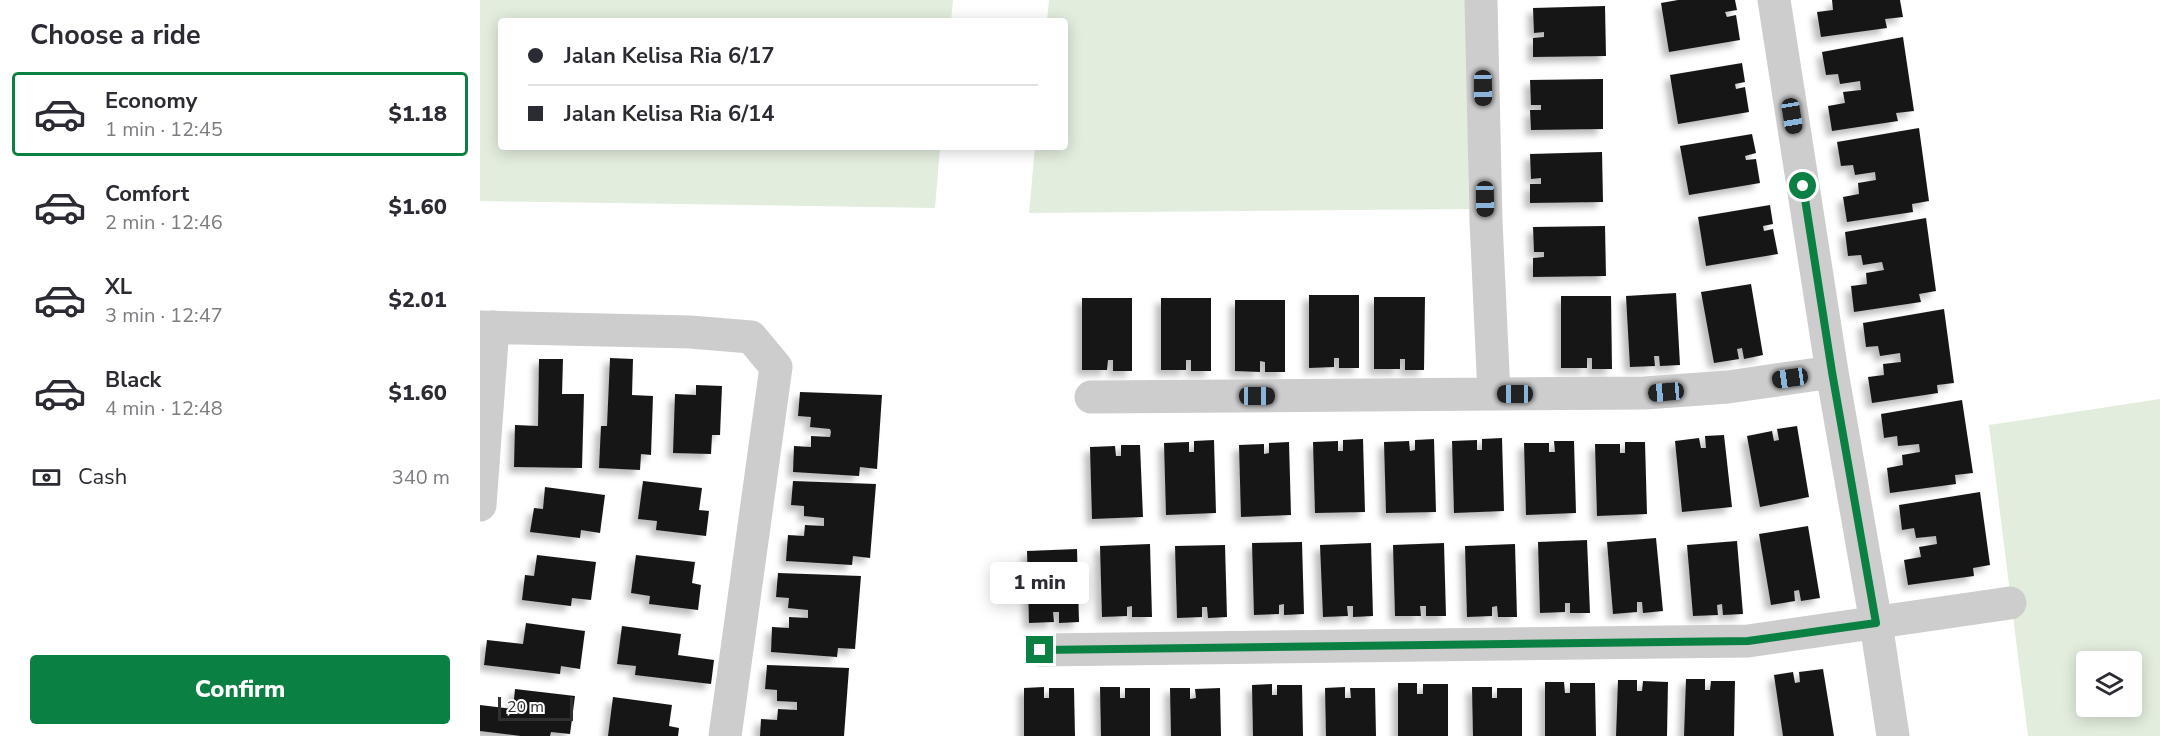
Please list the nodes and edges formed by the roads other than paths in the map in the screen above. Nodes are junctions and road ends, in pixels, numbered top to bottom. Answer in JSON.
{"nodes":[{"id":1,"x":1481,"y":0,"type":"edge"},
{"id":2,"x":1774,"y":0,"type":"edge"},
{"id":3,"x":486,"y":327,"type":"edge"},
{"id":4,"x":1832,"y":372,"type":"junction"},
{"id":5,"x":1494,"y":394,"type":"junction"},
{"id":6,"x":1091,"y":397,"type":"dead end"},
{"id":7,"x":480,"y":504,"type":"edge"},
{"id":8,"x":2010,"y":603,"type":"dead end"},
{"id":9,"x":1876,"y":623,"type":"junction"},
{"id":10,"x":1040,"y":650,"type":"dead end"},
{"id":11,"x":725,"y":736,"type":"edge"},
{"id":12,"x":1893,"y":736,"type":"edge"}],
"edges":[{"from":1,"to":5,"type":"street"},
{"from":2,"to":4,"type":"street"},
{"from":3,"to":7,"type":"street"},
{"from":3,"to":11,"type":"street"},
{"from":4,"to":5,"type":"street"},
{"from":4,"to":9,"type":"street"},
{"from":5,"to":6,"type":"street"},
{"from":8,"to":9,"type":"street"},
{"from":9,"to":10,"type":"street"},
{"from":9,"to":12,"type":"street"}]}
